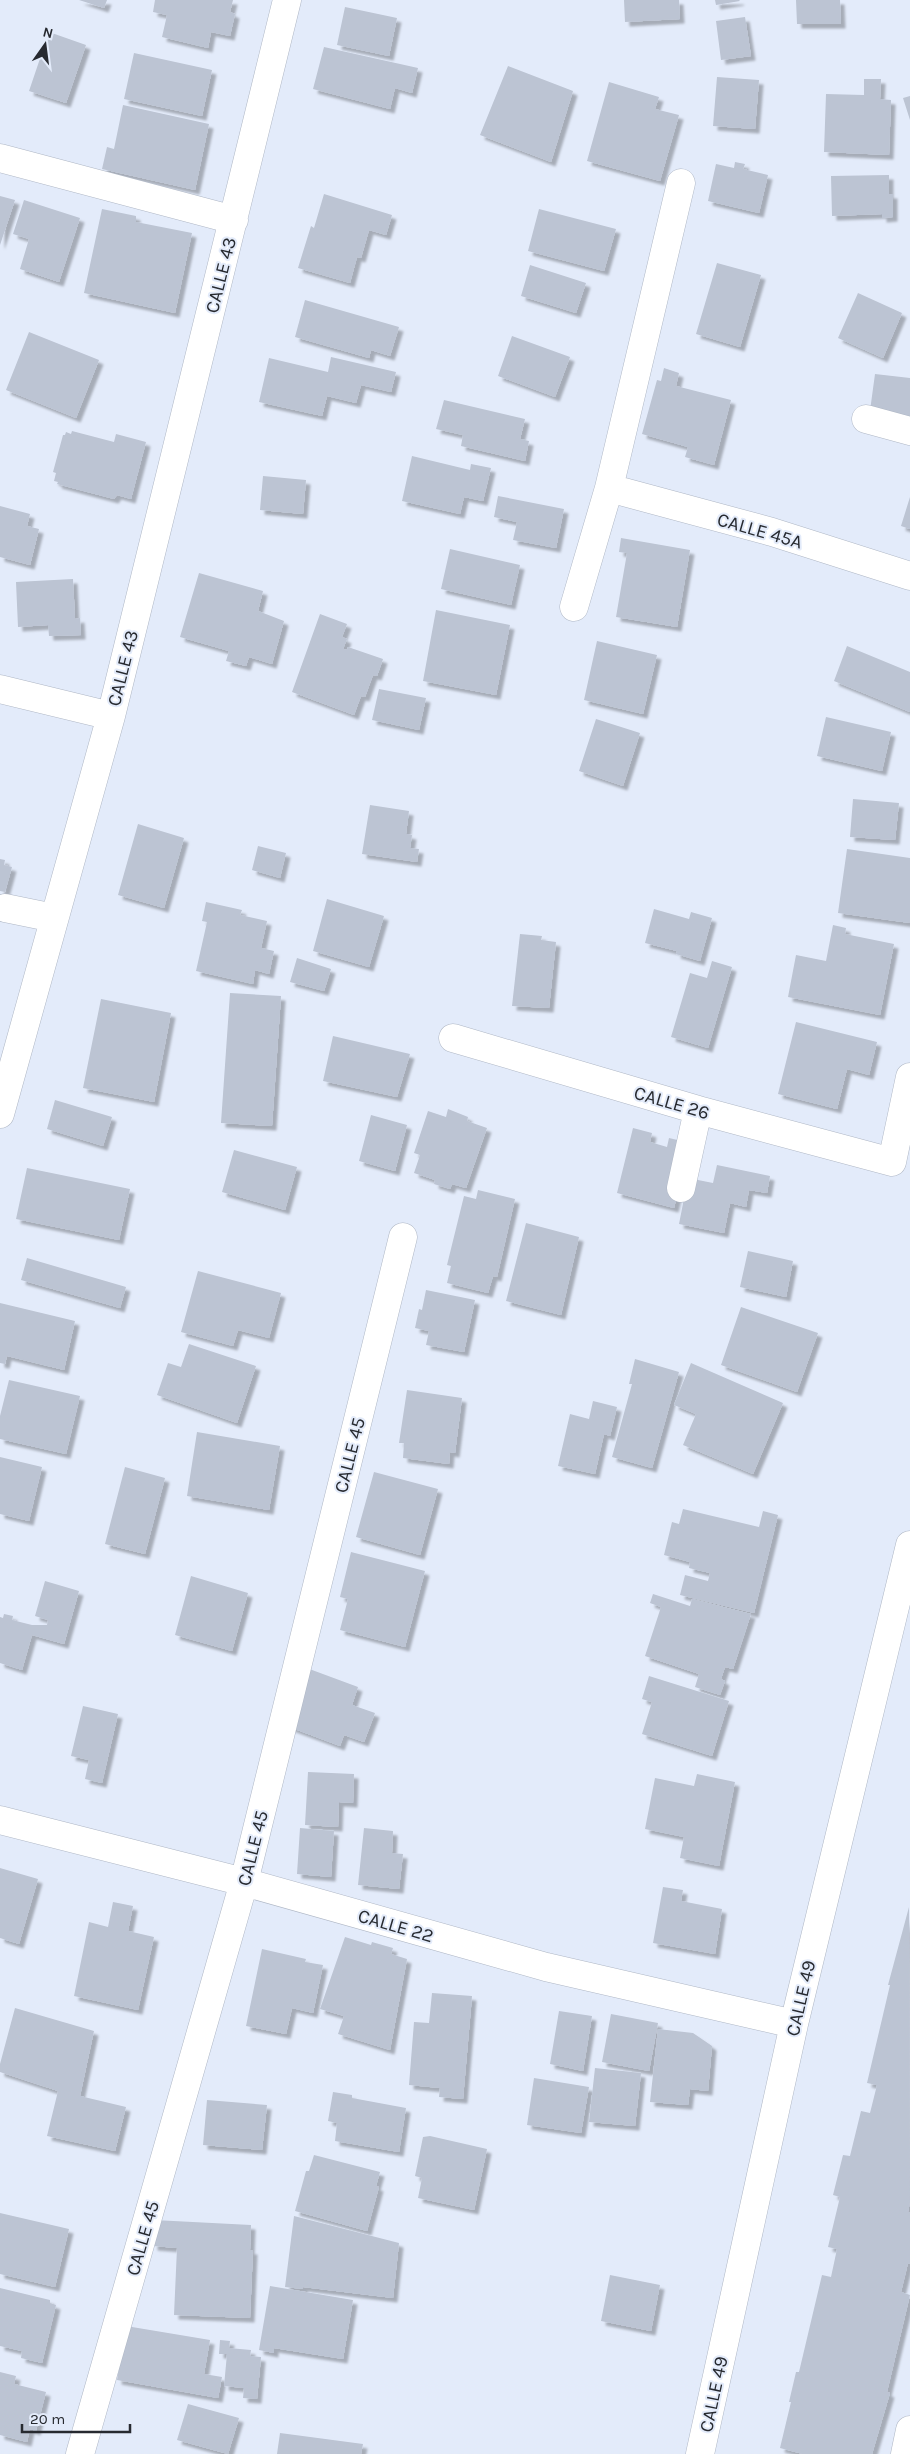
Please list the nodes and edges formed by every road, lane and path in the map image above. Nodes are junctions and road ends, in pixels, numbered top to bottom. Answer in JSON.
{"nodes":[{"id":1,"x":287,"y":0,"type":"edge"},
{"id":2,"x":0,"y":158,"type":"edge"},
{"id":3,"x":681,"y":184,"type":"dead end"},
{"id":4,"x":234,"y":220,"type":"junction"},
{"id":5,"x":866,"y":419,"type":"dead end"},
{"id":6,"x":910,"y":431,"type":"edge"},
{"id":7,"x":609,"y":488,"type":"junction"},
{"id":8,"x":910,"y":576,"type":"edge"},
{"id":9,"x":574,"y":607,"type":"dead end"},
{"id":10,"x":0,"y":689,"type":"edge"},
{"id":11,"x":111,"y":716,"type":"junction"},
{"id":12,"x":5,"y":908,"type":"dead end"},
{"id":13,"x":54,"y":918,"type":"junction"},
{"id":14,"x":453,"y":1038,"type":"dead end"},
{"id":15,"x":910,"y":1077,"type":"edge"},
{"id":16,"x":698,"y":1110,"type":"junction"},
{"id":17,"x":0,"y":1114,"type":"edge"},
{"id":18,"x":681,"y":1188,"type":"dead end"},
{"id":19,"x":403,"y":1237,"type":"dead end"},
{"id":20,"x":910,"y":1544,"type":"edge"},
{"id":21,"x":0,"y":1820,"type":"edge"},
{"id":22,"x":244,"y":1882,"type":"junction"},
{"id":23,"x":794,"y":2024,"type":"junction"},
{"id":24,"x":910,"y":2430,"type":"edge"},
{"id":25,"x":80,"y":2454,"type":"edge"},
{"id":26,"x":700,"y":2454,"type":"edge"},
{"id":27,"x":905,"y":2454,"type":"edge"}],
"edges":[{"from":1,"to":4,"type":"street","name":"CALLE 43"},
{"from":2,"to":4,"type":"street","name":"CALLE 43"},
{"from":3,"to":7,"type":"street"},
{"from":4,"to":11,"type":"street","name":"CALLE 43"},
{"from":5,"to":6,"type":"street"},
{"from":7,"to":8,"type":"street","name":"CALLE 45A"},
{"from":7,"to":9,"type":"street"},
{"from":10,"to":11,"type":"street"},
{"from":11,"to":13,"type":"street","name":"CALLE 43"},
{"from":12,"to":13,"type":"street"},
{"from":13,"to":17,"type":"street","name":"CALLE 43"},
{"from":14,"to":16,"type":"street","name":"CALLE 26"},
{"from":15,"to":16,"type":"street","name":"CALLE 26"},
{"from":16,"to":18,"type":"street"},
{"from":19,"to":22,"type":"street","name":"CALLE 45"},
{"from":20,"to":23,"type":"street","name":"CALLE 49"},
{"from":21,"to":22,"type":"street","name":"CALLE 22"},
{"from":22,"to":23,"type":"street","name":"CALLE 22"},
{"from":22,"to":25,"type":"street","name":"CALLE 45"},
{"from":23,"to":26,"type":"street","name":"CALLE 49"},
{"from":24,"to":27,"type":"street"}]}
